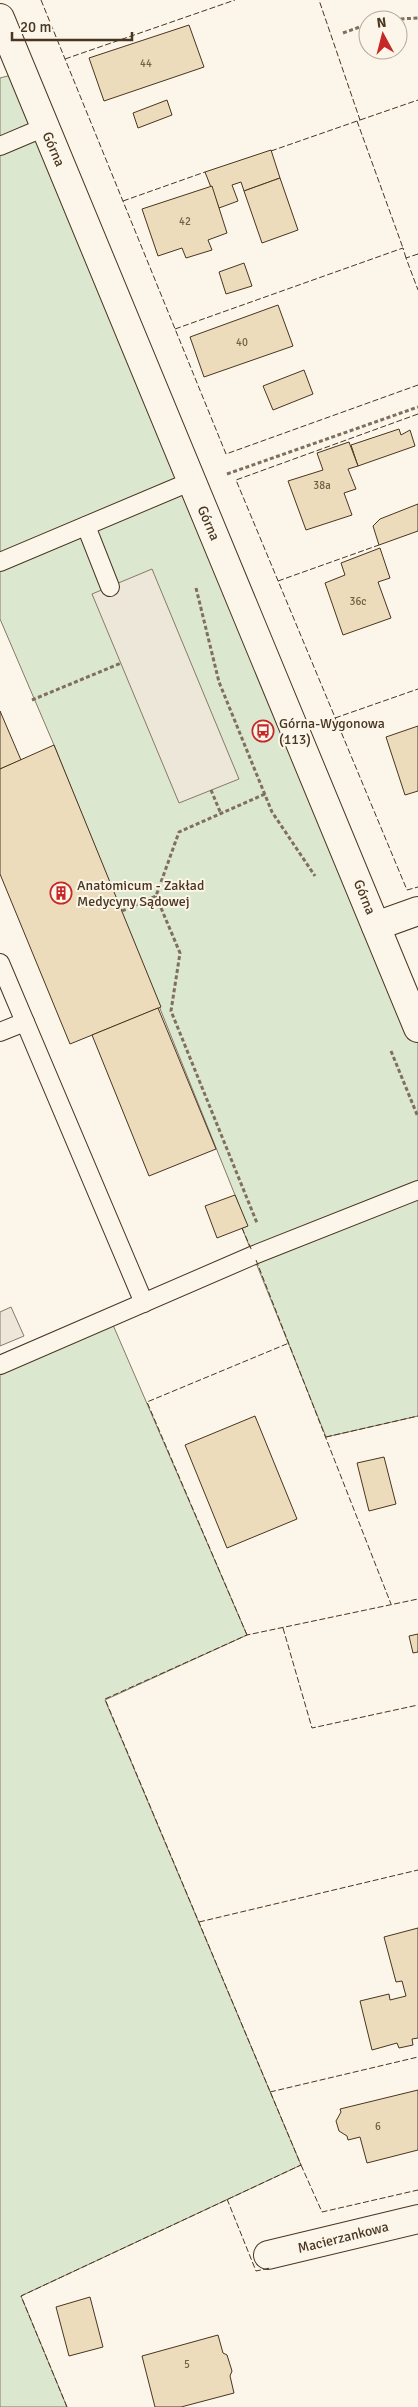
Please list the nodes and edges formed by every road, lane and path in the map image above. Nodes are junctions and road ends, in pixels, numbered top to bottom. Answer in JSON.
{"nodes":[{"id":1,"x":0,"y":18,"type":"edge"},
{"id":2,"x":358,"y":28,"type":"edge"},
{"id":3,"x":343,"y":33,"type":"dead end"},
{"id":4,"x":45,"y":127,"type":"junction"},
{"id":5,"x":0,"y":146,"type":"edge"},
{"id":6,"x":418,"y":407,"type":"edge"},
{"id":7,"x":192,"y":481,"type":"junction"},
{"id":8,"x":86,"y":526,"type":"junction"},
{"id":9,"x":0,"y":562,"type":"edge"},
{"id":10,"x":195,"y":586,"type":"dead end"},
{"id":11,"x":110,"y":587,"type":"dead end"},
{"id":12,"x":121,"y":663,"type":"dead end"},
{"id":13,"x":32,"y":700,"type":"dead end"},
{"id":14,"x":211,"y":790,"type":"dead end"},
{"id":15,"x":265,"y":794,"type":"junction"},
{"id":16,"x":221,"y":814,"type":"junction"},
{"id":17,"x":320,"y":884,"type":"dead end"},
{"id":18,"x":156,"y":896,"type":"junction"},
{"id":19,"x":122,"y":911,"type":"dead end"},
{"id":20,"x":418,"y":911,"type":"edge"},
{"id":21,"x":376,"y":926,"type":"junction"},
{"id":22,"x":0,"y":963,"type":"edge"},
{"id":23,"x":25,"y":1022,"type":"junction"},
{"id":24,"x":418,"y":1028,"type":"edge"},
{"id":25,"x":0,"y":1032,"type":"edge"},
{"id":26,"x":388,"y":1044,"type":"dead end"},
{"id":27,"x":418,"y":1118,"type":"edge"},
{"id":28,"x":418,"y":1190,"type":"edge"},
{"id":29,"x":267,"y":1250,"type":"junction"},
{"id":30,"x":144,"y":1302,"type":"junction"},
{"id":31,"x":0,"y":1365,"type":"edge"},
{"id":32,"x":418,"y":2219,"type":"edge"},
{"id":33,"x":268,"y":2255,"type":"dead end"}],
"edges":[{"from":1,"to":4,"type":"street","name":"Górna"},
{"from":2,"to":3,"type":"path"},
{"from":4,"to":5,"type":"lane"},
{"from":4,"to":7,"type":"street","name":"Górna"},
{"from":6,"to":7,"type":"path"},
{"from":7,"to":8,"type":"lane"},
{"from":7,"to":21,"type":"street","name":"Górna"},
{"from":8,"to":9,"type":"lane"},
{"from":8,"to":11,"type":"lane"},
{"from":10,"to":15,"type":"path"},
{"from":12,"to":13,"type":"path"},
{"from":14,"to":16,"type":"path"},
{"from":15,"to":16,"type":"path"},
{"from":15,"to":17,"type":"path"},
{"from":16,"to":18,"type":"path"},
{"from":18,"to":19,"type":"path"},
{"from":18,"to":29,"type":"path"},
{"from":20,"to":21,"type":"street"},
{"from":21,"to":24,"type":"street","name":"Górna"},
{"from":22,"to":23,"type":"lane"},
{"from":23,"to":25,"type":"lane"},
{"from":23,"to":30,"type":"lane"},
{"from":26,"to":27,"type":"path"},
{"from":28,"to":29,"type":"lane"},
{"from":29,"to":30,"type":"lane"},
{"from":30,"to":31,"type":"lane"},
{"from":32,"to":33,"type":"street","name":"Macierzankowa"}]}
